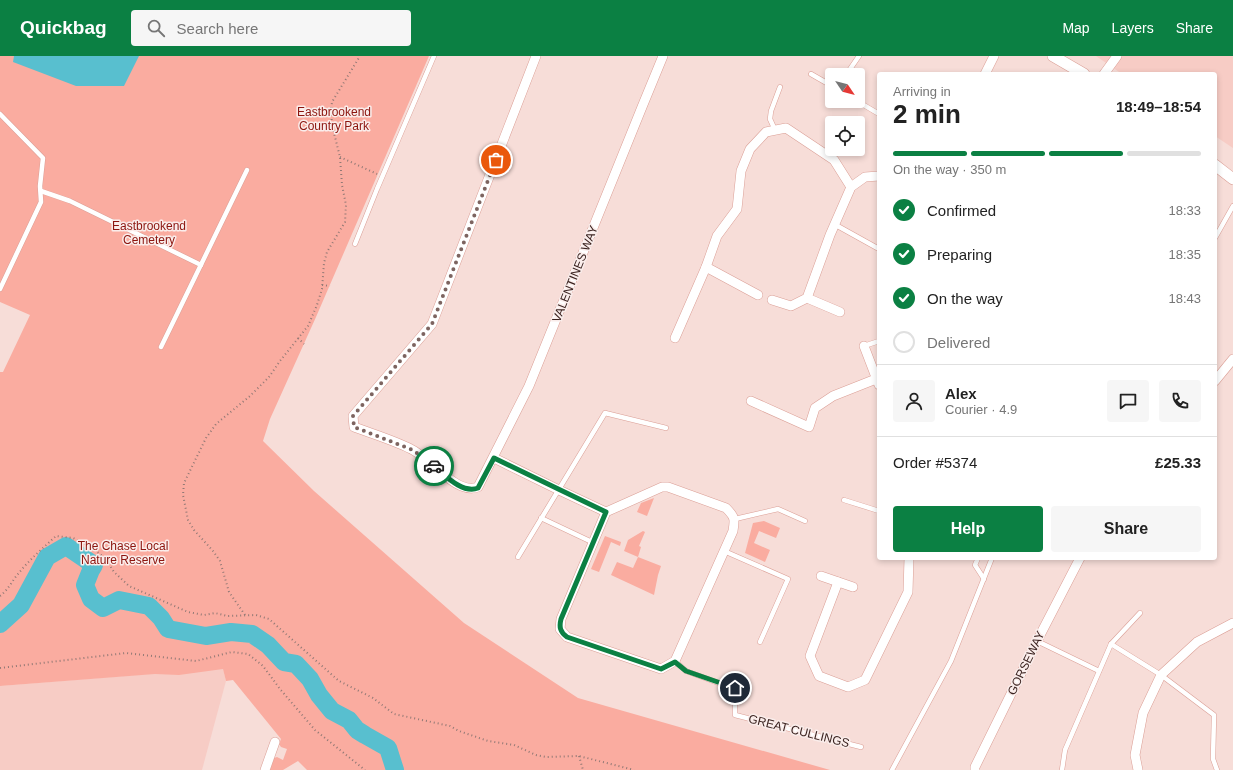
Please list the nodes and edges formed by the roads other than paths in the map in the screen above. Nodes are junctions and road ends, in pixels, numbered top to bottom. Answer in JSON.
{"nodes":[{"id":1,"x":434,"y":56,"type":"edge"},
{"id":2,"x":536,"y":56,"type":"edge"},
{"id":3,"x":664,"y":56,"type":"edge"},
{"id":4,"x":858,"y":56,"type":"edge"},
{"id":5,"x":994,"y":56,"type":"edge"},
{"id":6,"x":1053,"y":56,"type":"edge"},
{"id":7,"x":1117,"y":56,"type":"edge"},
{"id":8,"x":850,"y":68,"type":"edge"},
{"id":9,"x":986,"y":72,"type":"edge"},
{"id":10,"x":1081,"y":72,"type":"edge"},
{"id":11,"x":1105,"y":72,"type":"edge"},
{"id":12,"x":812,"y":74,"type":"dead end"},
{"id":13,"x":825,"y":82,"type":"edge"},
{"id":14,"x":780,"y":87,"type":"dead end"},
{"id":15,"x":865,"y":106,"type":"edge"},
{"id":16,"x":877,"y":113,"type":"edge"},
{"id":17,"x":0,"y":114,"type":"edge"},
{"id":18,"x":775,"y":130,"type":"junction"},
{"id":19,"x":1217,"y":167,"type":"edge"},
{"id":20,"x":247,"y":170,"type":"dead end"},
{"id":21,"x":877,"y":176,"type":"edge"},
{"id":22,"x":1233,"y":179,"type":"edge"},
{"id":23,"x":851,"y":187,"type":"junction"},
{"id":24,"x":41,"y":190,"type":"junction"},
{"id":25,"x":1233,"y":206,"type":"edge"},
{"id":26,"x":834,"y":224,"type":"junction"},
{"id":27,"x":1217,"y":234,"type":"edge"},
{"id":28,"x":355,"y":244,"type":"dead end"},
{"id":29,"x":877,"y":248,"type":"edge"},
{"id":30,"x":201,"y":265,"type":"junction"},
{"id":31,"x":706,"y":267,"type":"junction"},
{"id":32,"x":0,"y":289,"type":"edge"},
{"id":33,"x":758,"y":295,"type":"dead end"},
{"id":34,"x":807,"y":298,"type":"junction"},
{"id":35,"x":772,"y":300,"type":"dead end"},
{"id":36,"x":840,"y":312,"type":"dead end"},
{"id":37,"x":675,"y":338,"type":"dead end"},
{"id":38,"x":877,"y":342,"type":"edge"},
{"id":39,"x":864,"y":346,"type":"joint"},
{"id":40,"x":161,"y":347,"type":"dead end"},
{"id":41,"x":1233,"y":359,"type":"edge"},
{"id":42,"x":1217,"y":379,"type":"edge"},
{"id":43,"x":877,"y":382,"type":"edge"},
{"id":44,"x":751,"y":401,"type":"dead end"},
{"id":45,"x":666,"y":428,"type":"dead end"},
{"id":46,"x":494,"y":458,"type":"junction"},
{"id":47,"x":559,"y":490,"type":"junction"},
{"id":48,"x":844,"y":500,"type":"dead end"},
{"id":49,"x":877,"y":510,"type":"edge"},
{"id":50,"x":606,"y":512,"type":"junction"},
{"id":51,"x":541,"y":518,"type":"junction"},
{"id":52,"x":735,"y":519,"type":"junction"},
{"id":53,"x":805,"y":521,"type":"dead end"},
{"id":54,"x":594,"y":543,"type":"junction"},
{"id":55,"x":724,"y":551,"type":"junction"},
{"id":56,"x":518,"y":557,"type":"dead end"},
{"id":57,"x":909,"y":560,"type":"edge"},
{"id":58,"x":977,"y":560,"type":"edge"},
{"id":59,"x":991,"y":560,"type":"edge"},
{"id":60,"x":1079,"y":560,"type":"edge"},
{"id":61,"x":821,"y":576,"type":"dead end"},
{"id":62,"x":984,"y":579,"type":"junction"},
{"id":63,"x":838,"y":582,"type":"junction"},
{"id":64,"x":853,"y":587,"type":"dead end"},
{"id":65,"x":1140,"y":613,"type":"dead end"},
{"id":66,"x":1233,"y":623,"type":"edge"},
{"id":67,"x":1037,"y":641,"type":"junction"},
{"id":68,"x":760,"y":642,"type":"dead end"},
{"id":69,"x":1111,"y":644,"type":"junction"},
{"id":70,"x":675,"y":662,"type":"junction"},
{"id":71,"x":1099,"y":671,"type":"junction"},
{"id":72,"x":1160,"y":675,"type":"junction"},
{"id":73,"x":275,"y":742,"type":"dead end"},
{"id":74,"x":861,"y":747,"type":"dead end"},
{"id":75,"x":265,"y":770,"type":"edge"},
{"id":76,"x":892,"y":770,"type":"edge"},
{"id":77,"x":975,"y":770,"type":"edge"},
{"id":78,"x":1062,"y":770,"type":"edge"},
{"id":79,"x":1138,"y":770,"type":"edge"},
{"id":80,"x":1218,"y":770,"type":"edge"}],
"edges":[{"from":1,"to":28,"type":"lane"},
{"from":2,"to":46,"type":"street","name":"VALENTINES WAY"},
{"from":3,"to":46,"type":"street","name":"VALENTINES WAY"},
{"from":4,"to":8,"type":"lane"},
{"from":5,"to":9,"type":"street"},
{"from":6,"to":10,"type":"street"},
{"from":7,"to":11,"type":"street"},
{"from":12,"to":13,"type":"lane"},
{"from":14,"to":18,"type":"lane"},
{"from":15,"to":16,"type":"lane"},
{"from":17,"to":24,"type":"lane"},
{"from":18,"to":23,"type":"street"},
{"from":18,"to":31,"type":"street"},
{"from":19,"to":22,"type":"street"},
{"from":20,"to":30,"type":"lane"},
{"from":21,"to":23,"type":"street"},
{"from":23,"to":26,"type":"street"},
{"from":24,"to":30,"type":"lane"},
{"from":24,"to":32,"type":"lane"},
{"from":25,"to":27,"type":"lane"},
{"from":26,"to":29,"type":"lane"},
{"from":26,"to":34,"type":"street"},
{"from":30,"to":40,"type":"lane"},
{"from":31,"to":33,"type":"street"},
{"from":31,"to":37,"type":"street"},
{"from":34,"to":35,"type":"street"},
{"from":34,"to":36,"type":"street"},
{"from":38,"to":39,"type":"lane"},
{"from":39,"to":43,"type":"street"},
{"from":41,"to":42,"type":"street"},
{"from":43,"to":44,"type":"street"},
{"from":45,"to":47,"type":"lane"},
{"from":46,"to":47,"type":"street"},
{"from":47,"to":50,"type":"street"},
{"from":47,"to":51,"type":"lane"},
{"from":48,"to":49,"type":"lane"},
{"from":50,"to":52,"type":"street"},
{"from":50,"to":54,"type":"street"},
{"from":51,"to":54,"type":"lane"},
{"from":51,"to":56,"type":"lane"},
{"from":52,"to":53,"type":"lane"},
{"from":52,"to":55,"type":"street"},
{"from":54,"to":70,"type":"street"},
{"from":55,"to":68,"type":"lane"},
{"from":55,"to":70,"type":"street"},
{"from":57,"to":63,"type":"street"},
{"from":58,"to":62,"type":"lane"},
{"from":59,"to":62,"type":"lane"},
{"from":60,"to":67,"type":"street","name":"GORSEWAY"},
{"from":61,"to":63,"type":"street"},
{"from":62,"to":76,"type":"lane"},
{"from":63,"to":64,"type":"street"},
{"from":65,"to":69,"type":"lane"},
{"from":66,"to":72,"type":"street"},
{"from":67,"to":71,"type":"lane"},
{"from":67,"to":77,"type":"street","name":"GORSEWAY"},
{"from":69,"to":71,"type":"lane"},
{"from":69,"to":72,"type":"lane"},
{"from":70,"to":74,"type":"lane","name":"GREAT CULLINGS"},
{"from":71,"to":78,"type":"lane"},
{"from":72,"to":79,"type":"street"},
{"from":72,"to":80,"type":"lane"},
{"from":73,"to":75,"type":"street"}]}
